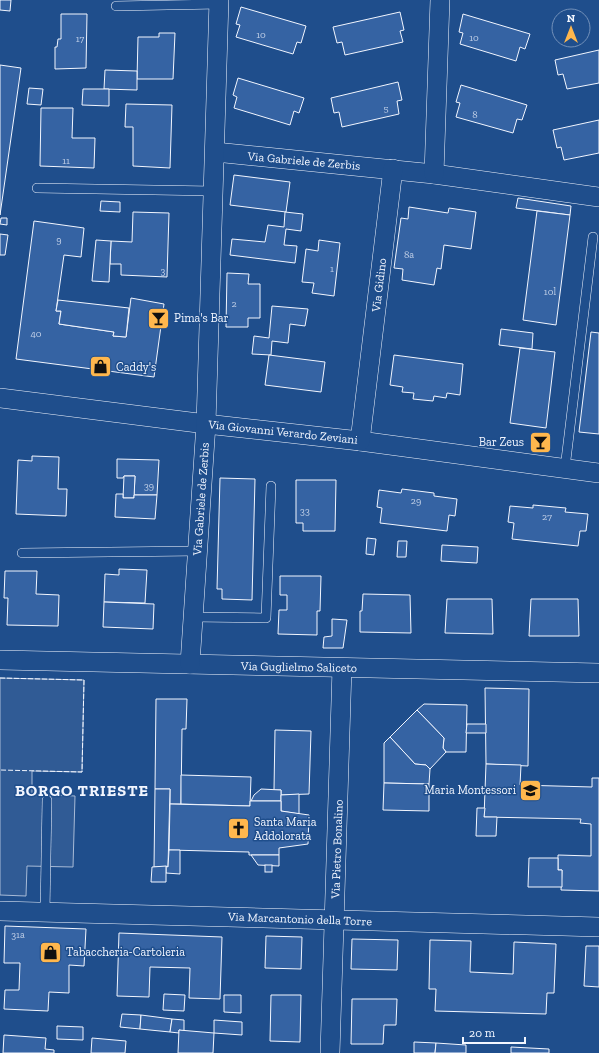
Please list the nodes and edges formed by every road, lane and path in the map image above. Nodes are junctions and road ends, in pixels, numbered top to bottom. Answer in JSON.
{"nodes":[{"id":1,"x":440,"y":0,"type":"edge"},
{"id":2,"x":219,"y":2,"type":"edge"},
{"id":3,"x":116,"y":6,"type":"dead end"},
{"id":4,"x":215,"y":152,"type":"junction"},
{"id":5,"x":393,"y":169,"type":"junction"},
{"id":6,"x":434,"y":174,"type":"junction"},
{"id":7,"x":38,"y":188,"type":"dead end"},
{"id":8,"x":213,"y":190,"type":"junction"},
{"id":9,"x":599,"y":197,"type":"edge"},
{"id":10,"x":593,"y":237,"type":"dead end"},
{"id":11,"x":0,"y":398,"type":"edge"},
{"id":12,"x":206,"y":424,"type":"junction"},
{"id":13,"x":360,"y":441,"type":"junction"},
{"id":14,"x":565,"y":468,"type":"junction"},
{"id":15,"x":599,"y":473,"type":"edge"},
{"id":16,"x":271,"y":486,"type":"dead end"},
{"id":17,"x":197,"y":551,"type":"junction"},
{"id":18,"x":22,"y":553,"type":"dead end"},
{"id":19,"x":193,"y":617,"type":"junction"},
{"id":20,"x":0,"y":660,"type":"edge"},
{"id":21,"x":190,"y":664,"type":"junction"},
{"id":22,"x":342,"y":668,"type":"junction"},
{"id":23,"x":599,"y":673,"type":"edge"},
{"id":24,"x":47,"y":800,"type":"dead end"},
{"id":25,"x":0,"y":911,"type":"edge"},
{"id":26,"x":44,"y":912,"type":"junction"},
{"id":27,"x":335,"y":920,"type":"junction"},
{"id":28,"x":599,"y":927,"type":"edge"},
{"id":29,"x":330,"y":1053,"type":"edge"}],
"edges":[{"from":1,"to":6,"type":"street"},
{"from":2,"to":3,"type":"lane","name":"Via Gabriele de Zerbis"},
{"from":2,"to":4,"type":"street","name":"Via Gabriele de Zerbis"},
{"from":4,"to":5,"type":"street","name":"Via Gabriele de Zerbis"},
{"from":4,"to":8,"type":"street","name":"Via Gabriele de Zerbis"},
{"from":5,"to":6,"type":"street"},
{"from":5,"to":13,"type":"street","name":"Via Gidino"},
{"from":6,"to":9,"type":"street"},
{"from":7,"to":8,"type":"lane"},
{"from":8,"to":12,"type":"street","name":"Via Gabriele de Zerbis"},
{"from":10,"to":14,"type":"lane"},
{"from":11,"to":12,"type":"street","name":"Via Giovanni Verardo Zeviani"},
{"from":12,"to":13,"type":"street","name":"Via Giovanni Verardo Zeviani"},
{"from":12,"to":17,"type":"street","name":"Via Gabriele de Zerbis"},
{"from":13,"to":14,"type":"street","name":"Via Giovanni Verardo Zeviani"},
{"from":14,"to":15,"type":"street","name":"Via Giovanni Verardo Zeviani"},
{"from":16,"to":19,"type":"lane"},
{"from":17,"to":18,"type":"lane"},
{"from":17,"to":19,"type":"street","name":"Via Gabriele de Zerbis"},
{"from":19,"to":21,"type":"street","name":"Via Gabriele de Zerbis"},
{"from":20,"to":21,"type":"street","name":"Via Guglielmo Saliceto"},
{"from":21,"to":22,"type":"street","name":"Via Guglielmo Saliceto"},
{"from":22,"to":23,"type":"street","name":"Via Guglielmo Saliceto"},
{"from":22,"to":27,"type":"street","name":"Via Pietro Bonalino"},
{"from":24,"to":26,"type":"lane"},
{"from":25,"to":26,"type":"street","name":"Via Marcantonio della Torre"},
{"from":26,"to":27,"type":"street","name":"Via Marcantonio della Torre"},
{"from":27,"to":28,"type":"street","name":"Via Marcantonio della Torre"},
{"from":27,"to":29,"type":"street","name":"Via Pietro Bonalino"}]}
